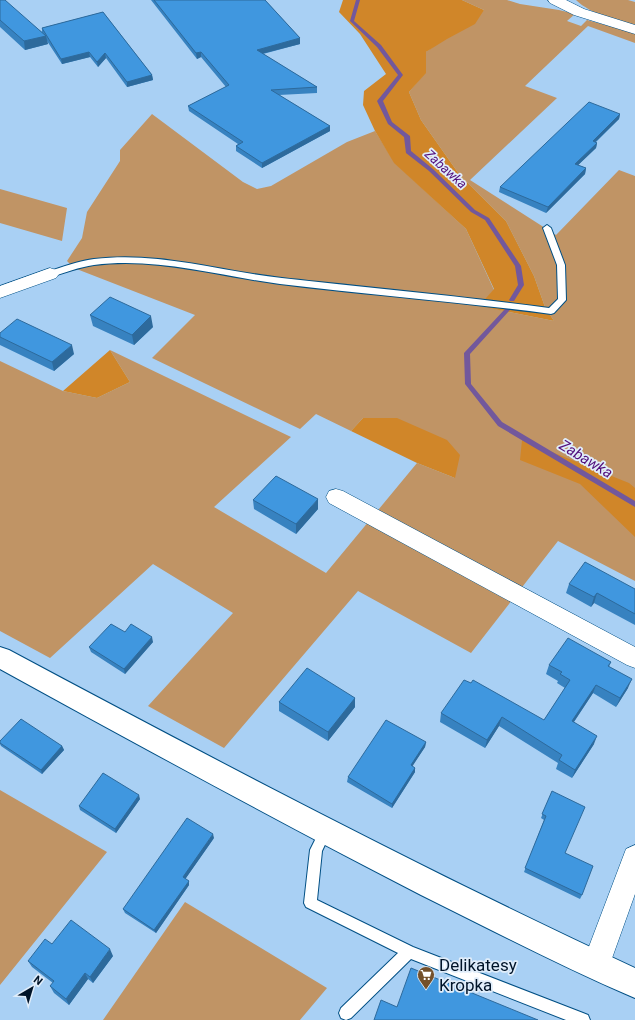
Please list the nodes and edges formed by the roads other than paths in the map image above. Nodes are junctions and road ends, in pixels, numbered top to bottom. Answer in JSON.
{"nodes":[{"id":1,"x":555,"y":0,"type":"edge"},
{"id":2,"x":635,"y":30,"type":"edge"},
{"id":3,"x":547,"y":228,"type":"dead end"},
{"id":4,"x":50,"y":274,"type":"joint"},
{"id":5,"x":0,"y":292,"type":"edge"},
{"id":6,"x":336,"y":497,"type":"dead end"},
{"id":7,"x":0,"y":657,"type":"edge"},
{"id":8,"x":635,"y":658,"type":"edge"},
{"id":9,"x":325,"y":832,"type":"junction"},
{"id":10,"x":635,"y":858,"type":"edge"},
{"id":11,"x":409,"y":952,"type":"junction"},
{"id":12,"x":596,"y":965,"type":"junction"},
{"id":13,"x":635,"y":983,"type":"edge"},
{"id":14,"x":346,"y":1014,"type":"dead end"},
{"id":15,"x":583,"y":1020,"type":"edge"}],
"edges":[{"from":1,"to":2,"type":"street"},
{"from":3,"to":4,"type":"lane"},
{"from":4,"to":5,"type":"street"},
{"from":6,"to":8,"type":"street"},
{"from":7,"to":9,"type":"street"},
{"from":9,"to":11,"type":"lane"},
{"from":9,"to":12,"type":"street"},
{"from":10,"to":12,"type":"street"},
{"from":11,"to":14,"type":"lane"},
{"from":11,"to":15,"type":"lane"},
{"from":12,"to":13,"type":"street"}]}
